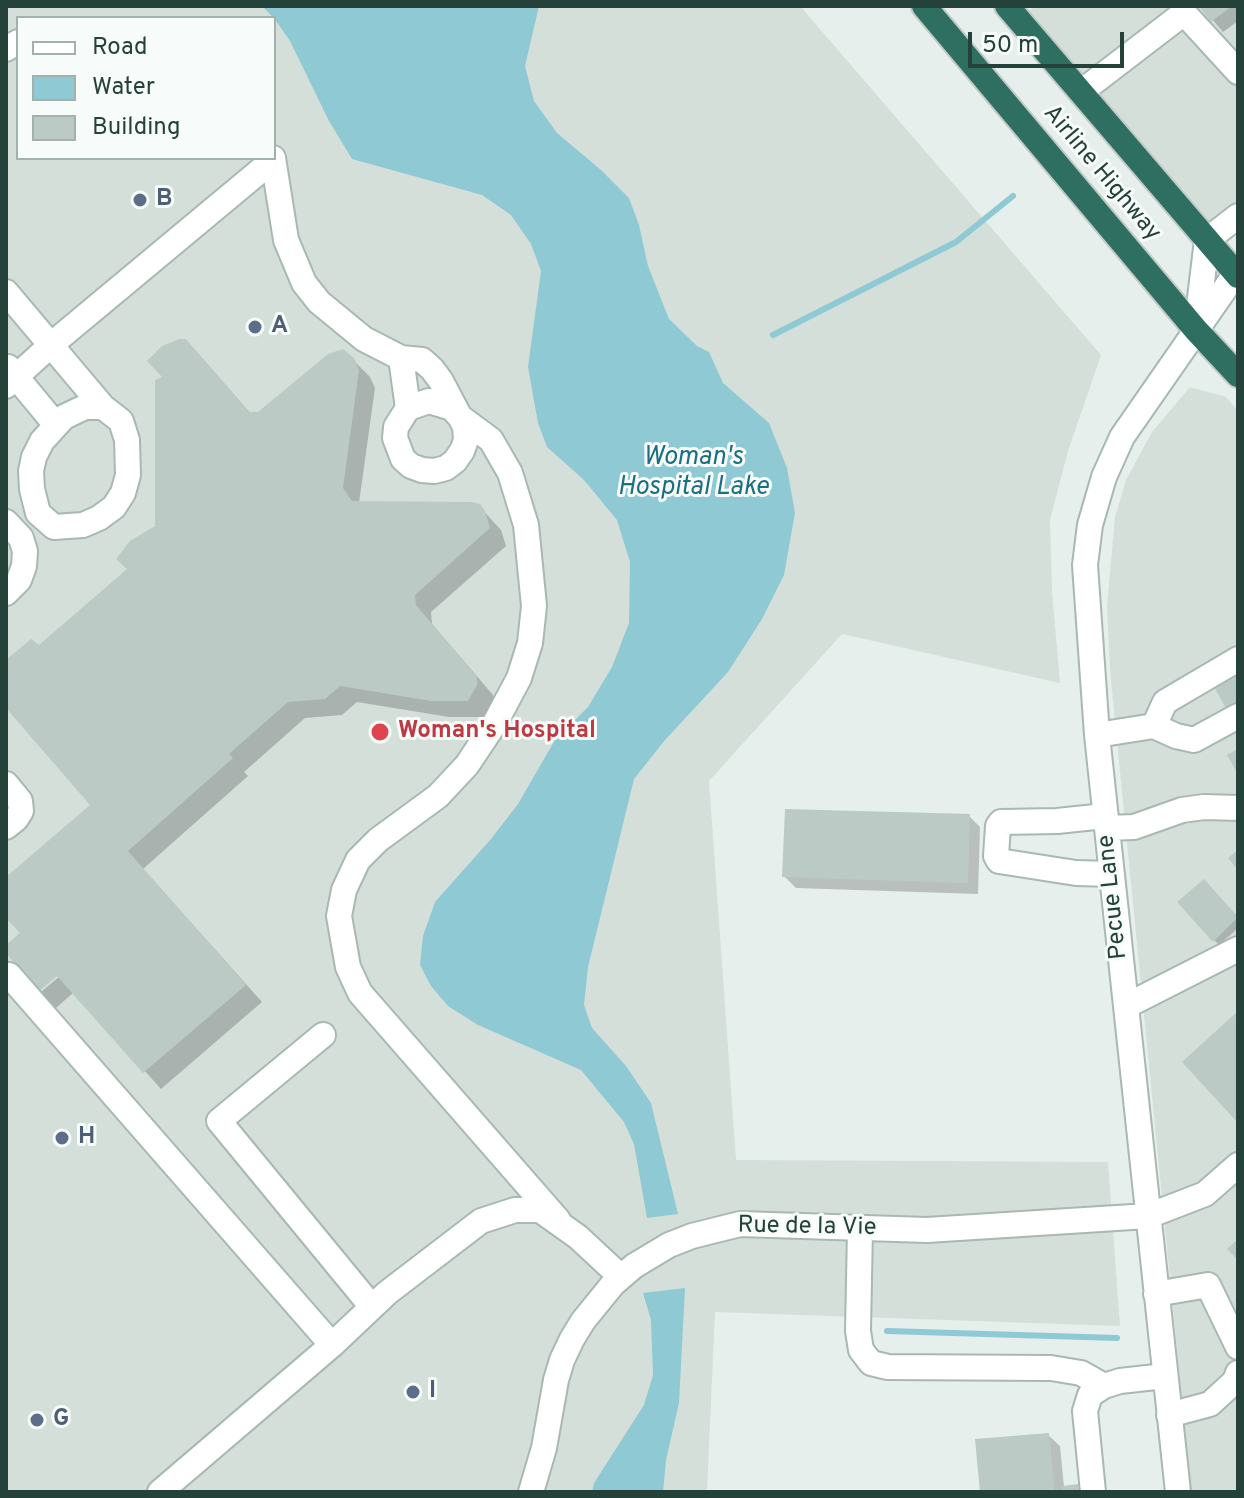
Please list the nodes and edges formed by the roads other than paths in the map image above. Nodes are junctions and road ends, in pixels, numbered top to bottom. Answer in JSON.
{"nodes":[{"id":1,"x":924,"y":6,"type":"edge"},
{"id":2,"x":1007,"y":6,"type":"edge"},
{"id":3,"x":1238,"y":72,"type":"edge"},
{"id":4,"x":1081,"y":92,"type":"junction"},
{"id":5,"x":272,"y":160,"type":"edge"},
{"id":6,"x":273,"y":160,"type":"edge"},
{"id":7,"x":1238,"y":216,"type":"edge"},
{"id":8,"x":1207,"y":240,"type":"junction"},
{"id":9,"x":1237,"y":273,"type":"edge"},
{"id":10,"x":6,"y":292,"type":"edge"},
{"id":11,"x":1196,"y":330,"type":"junction"},
{"id":12,"x":52,"y":344,"type":"junction"},
{"id":13,"x":401,"y":358,"type":"junction"},
{"id":14,"x":1238,"y":375,"type":"edge"},
{"id":15,"x":9,"y":376,"type":"edge"},
{"id":16,"x":103,"y":407,"type":"junction"},
{"id":17,"x":408,"y":408,"type":"junction"},
{"id":18,"x":460,"y":417,"type":"junction"},
{"id":19,"x":56,"y":425,"type":"junction"},
{"id":20,"x":6,"y":522,"type":"edge"},
{"id":21,"x":6,"y":593,"type":"edge"},
{"id":22,"x":1238,"y":659,"type":"edge"},
{"id":23,"x":1238,"y":716,"type":"edge"},
{"id":24,"x":1154,"y":726,"type":"junction"},
{"id":25,"x":1097,"y":735,"type":"junction"},
{"id":26,"x":6,"y":784,"type":"edge"},
{"id":27,"x":1238,"y":808,"type":"edge"},
{"id":28,"x":1106,"y":822,"type":"junction"},
{"id":29,"x":6,"y":827,"type":"edge"},
{"id":30,"x":1112,"y":874,"type":"junction"},
{"id":31,"x":1238,"y":949,"type":"edge"},
{"id":32,"x":6,"y":978,"type":"edge"},
{"id":33,"x":1126,"y":1006,"type":"junction"},
{"id":34,"x":323,"y":1035,"type":"dead end"},
{"id":35,"x":1238,"y":1165,"type":"edge"},
{"id":36,"x":1148,"y":1216,"type":"junction"},
{"id":37,"x":558,"y":1220,"type":"junction"},
{"id":38,"x":860,"y":1229,"type":"junction"},
{"id":39,"x":621,"y":1277,"type":"junction"},
{"id":40,"x":1156,"y":1294,"type":"junction"},
{"id":41,"x":372,"y":1307,"type":"junction"},
{"id":42,"x":332,"y":1345,"type":"junction"},
{"id":43,"x":1238,"y":1347,"type":"edge"},
{"id":44,"x":1238,"y":1373,"type":"edge"},
{"id":45,"x":1165,"y":1376,"type":"junction"},
{"id":46,"x":1104,"y":1386,"type":"junction"},
{"id":47,"x":1169,"y":1415,"type":"junction"},
{"id":48,"x":160,"y":1492,"type":"edge"},
{"id":49,"x":531,"y":1492,"type":"edge"},
{"id":50,"x":1093,"y":1492,"type":"edge"},
{"id":51,"x":1178,"y":1492,"type":"edge"}],
"edges":[{"from":1,"to":11,"type":"highway","name":"Airline Highway"},
{"from":2,"to":4,"type":"highway","name":"Airline Highway"},
{"from":3,"to":4,"type":"street"},
{"from":4,"to":8,"type":"highway","name":"Airline Highway"},
{"from":5,"to":12,"type":"street"},
{"from":6,"to":13,"type":"street"},
{"from":7,"to":8,"type":"street"},
{"from":8,"to":9,"type":"highway","name":"Airline Highway"},
{"from":8,"to":11,"type":"street"},
{"from":9,"to":11,"type":"street","name":"Pecue Lane"},
{"from":10,"to":12,"type":"street"},
{"from":11,"to":14,"type":"highway","name":"Airline Highway"},
{"from":11,"to":25,"type":"street","name":"Pecue Lane"},
{"from":12,"to":15,"type":"street"},
{"from":12,"to":16,"type":"street"},
{"from":13,"to":17,"type":"street"},
{"from":13,"to":18,"type":"street"},
{"from":15,"to":19,"type":"street"},
{"from":16,"to":19,"type":"street"},
{"from":16,"to":19,"type":"street"},
{"from":17,"to":18,"type":"street"},
{"from":17,"to":18,"type":"street"},
{"from":18,"to":37,"type":"street"},
{"from":20,"to":21,"type":"street"},
{"from":22,"to":24,"type":"street"},
{"from":23,"to":24,"type":"street"},
{"from":24,"to":25,"type":"street"},
{"from":25,"to":28,"type":"street","name":"Pecue Lane"},
{"from":26,"to":29,"type":"street"},
{"from":27,"to":28,"type":"street"},
{"from":28,"to":30,"type":"street","name":"Pecue Lane"},
{"from":28,"to":30,"type":"street"},
{"from":30,"to":33,"type":"street","name":"Pecue Lane"},
{"from":31,"to":33,"type":"street"},
{"from":32,"to":42,"type":"street"},
{"from":33,"to":36,"type":"street","name":"Pecue Lane"},
{"from":34,"to":41,"type":"street"},
{"from":35,"to":36,"type":"street","name":"Rue de la Vie"},
{"from":36,"to":38,"type":"street","name":"Rue de la Vie"},
{"from":36,"to":40,"type":"street","name":"Pecue Lane"},
{"from":37,"to":39,"type":"street"},
{"from":37,"to":41,"type":"street"},
{"from":38,"to":39,"type":"street","name":"Rue de la Vie"},
{"from":38,"to":46,"type":"street"},
{"from":39,"to":49,"type":"street","name":"Rue de la Vie"},
{"from":40,"to":43,"type":"street"},
{"from":40,"to":45,"type":"street","name":"Pecue Lane"},
{"from":41,"to":42,"type":"street"},
{"from":42,"to":48,"type":"street"},
{"from":44,"to":47,"type":"street"},
{"from":45,"to":46,"type":"street"},
{"from":45,"to":47,"type":"street","name":"Pecue Lane"},
{"from":46,"to":50,"type":"street"},
{"from":47,"to":51,"type":"street","name":"Pecue Lane"}]}
